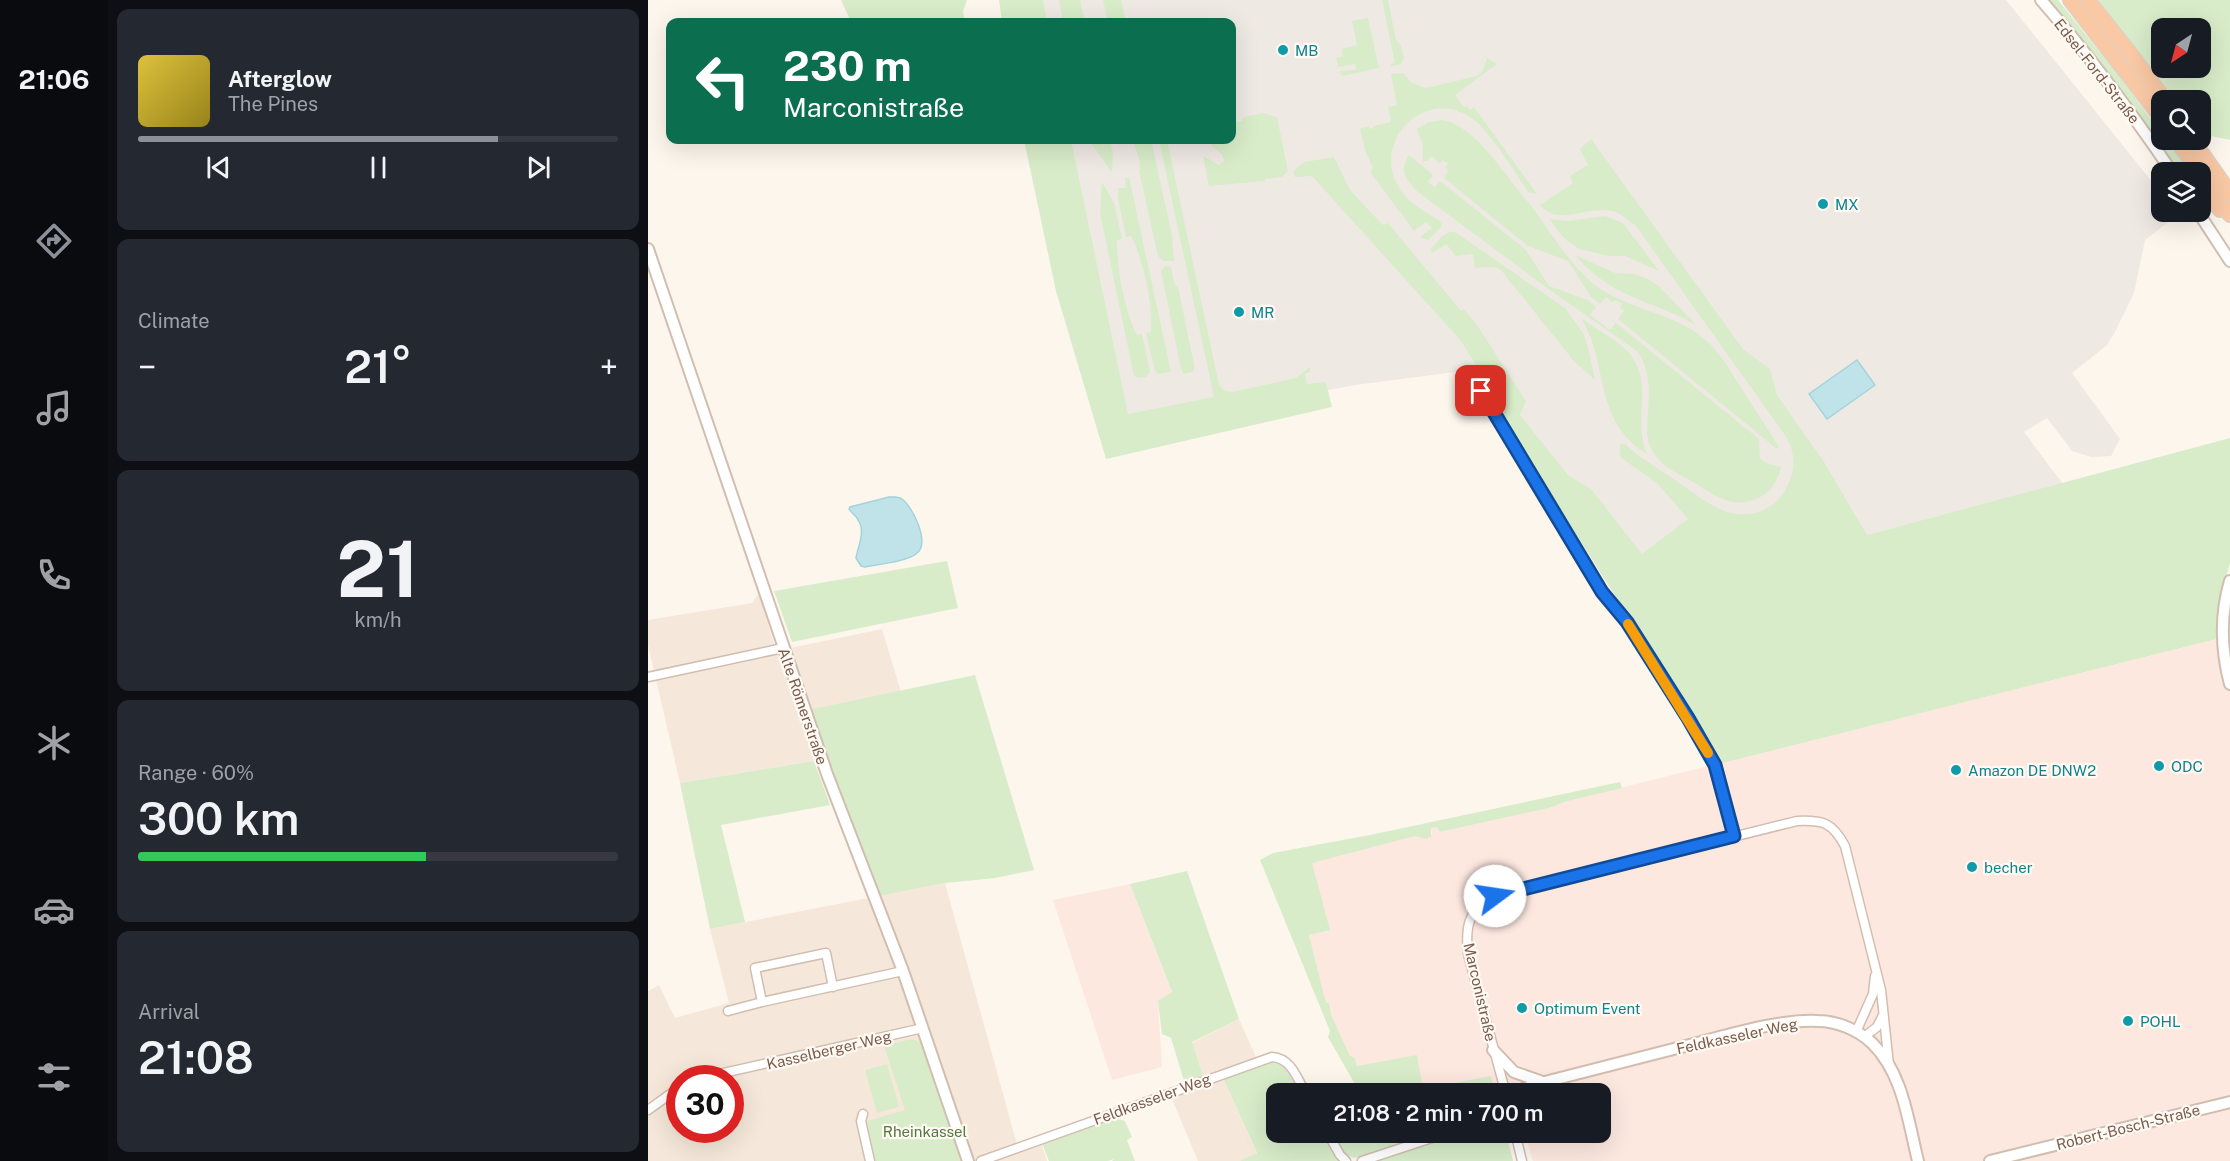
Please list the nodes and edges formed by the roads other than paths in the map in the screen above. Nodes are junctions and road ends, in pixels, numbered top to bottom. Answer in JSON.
{"nodes":[{"id":1,"x":2041,"y":0,"type":"edge"},
{"id":2,"x":2070,"y":0,"type":"edge"},
{"id":3,"x":2088,"y":0,"type":"edge"},
{"id":4,"x":2158,"y":90,"type":"edge"},
{"id":5,"x":2151,"y":105,"type":"edge"},
{"id":6,"x":2182,"y":150,"type":"edge"},
{"id":7,"x":2200,"y":150,"type":"edge"},
{"id":8,"x":2165,"y":162,"type":"edge"},
{"id":9,"x":2230,"y":193,"type":"edge"},
{"id":10,"x":2211,"y":201,"type":"edge"},
{"id":11,"x":2230,"y":215,"type":"edge"},
{"id":12,"x":2205,"y":222,"type":"edge"},
{"id":13,"x":2230,"y":222,"type":"edge"},
{"id":14,"x":648,"y":249,"type":"edge"},
{"id":15,"x":2230,"y":261,"type":"edge"},
{"id":16,"x":1469,"y":372,"type":"dead end"},
{"id":17,"x":2230,"y":581,"type":"edge"},
{"id":18,"x":783,"y":648,"type":"junction"},
{"id":19,"x":648,"y":676,"type":"edge"},
{"id":20,"x":2230,"y":684,"type":"edge"},
{"id":21,"x":1734,"y":836,"type":"junction"},
{"id":22,"x":1876,"y":967,"type":"junction"},
{"id":23,"x":903,"y":971,"type":"junction"},
{"id":24,"x":833,"y":987,"type":"junction"},
{"id":25,"x":762,"y":1002,"type":"junction"},
{"id":26,"x":728,"y":1011,"type":"dead end"},
{"id":27,"x":1883,"y":1013,"type":"junction"},
{"id":28,"x":923,"y":1028,"type":"junction"},
{"id":29,"x":1860,"y":1035,"type":"junction"},
{"id":30,"x":1493,"y":1050,"type":"junction"},
{"id":31,"x":1889,"y":1066,"type":"junction"},
{"id":32,"x":744,"y":1068,"type":"edge"},
{"id":33,"x":1544,"y":1082,"type":"joint"},
{"id":34,"x":1299,"y":1083,"type":"edge"},
{"id":35,"x":1503,"y":1083,"type":"edge"},
{"id":36,"x":666,"y":1097,"type":"edge"},
{"id":37,"x":2230,"y":1102,"type":"edge"},
{"id":38,"x":648,"y":1110,"type":"edge"},
{"id":39,"x":863,"y":1114,"type":"dead end"},
{"id":40,"x":1333,"y":1143,"type":"edge"},
{"id":41,"x":1417,"y":1143,"type":"edge"},
{"id":42,"x":1518,"y":1143,"type":"edge"},
{"id":43,"x":870,"y":1161,"type":"edge"},
{"id":44,"x":968,"y":1161,"type":"edge"},
{"id":45,"x":981,"y":1161,"type":"edge"},
{"id":46,"x":1346,"y":1161,"type":"edge"},
{"id":47,"x":1362,"y":1161,"type":"edge"},
{"id":48,"x":1522,"y":1161,"type":"edge"},
{"id":49,"x":1918,"y":1161,"type":"edge"},
{"id":50,"x":1990,"y":1161,"type":"edge"}],
"edges":[{"from":1,"to":8,"type":"street","name":"Edsel-Ford-Straße"},
{"from":2,"to":5,"type":"highway"},
{"from":3,"to":4,"type":"highway"},
{"from":6,"to":11,"type":"highway"},
{"from":7,"to":9,"type":"highway"},
{"from":10,"to":13,"type":"highway"},
{"from":12,"to":15,"type":"street"},
{"from":14,"to":18,"type":"street","name":"Alte Römerstraße"},
{"from":16,"to":21,"type":"street"},
{"from":17,"to":20,"type":"street"},
{"from":18,"to":19,"type":"street"},
{"from":18,"to":23,"type":"street","name":"Alte Römerstraße"},
{"from":21,"to":22,"type":"street","name":"Marconistraße"},
{"from":21,"to":30,"type":"street","name":"Marconistraße"},
{"from":22,"to":27,"type":"street","name":"Marconistraße"},
{"from":22,"to":29,"type":"street","name":"Marconistraße"},
{"from":23,"to":24,"type":"street"},
{"from":23,"to":28,"type":"street","name":"Alte Römerstraße"},
{"from":24,"to":25,"type":"street"},
{"from":24,"to":25,"type":"street"},
{"from":25,"to":26,"type":"street"},
{"from":27,"to":29,"type":"street"},
{"from":27,"to":31,"type":"street","name":"Marconistraße"},
{"from":28,"to":32,"type":"street","name":"Kasselberger Weg"},
{"from":28,"to":44,"type":"street","name":"Alte Römerstraße"},
{"from":29,"to":31,"type":"street","name":"Feldkasseler Weg"},
{"from":29,"to":33,"type":"street","name":"Feldkasseler Weg"},
{"from":30,"to":33,"type":"street"},
{"from":30,"to":35,"type":"street","name":"Marconistraße"},
{"from":31,"to":49,"type":"street","name":"Feldkasseler Weg"},
{"from":34,"to":45,"type":"street","name":"Feldkasseler Weg"},
{"from":36,"to":38,"type":"street"},
{"from":37,"to":50,"type":"street","name":"Robert-Bosch-Straße"},
{"from":39,"to":43,"type":"street"},
{"from":40,"to":46,"type":"street"},
{"from":41,"to":47,"type":"street"},
{"from":42,"to":48,"type":"street"}]}
